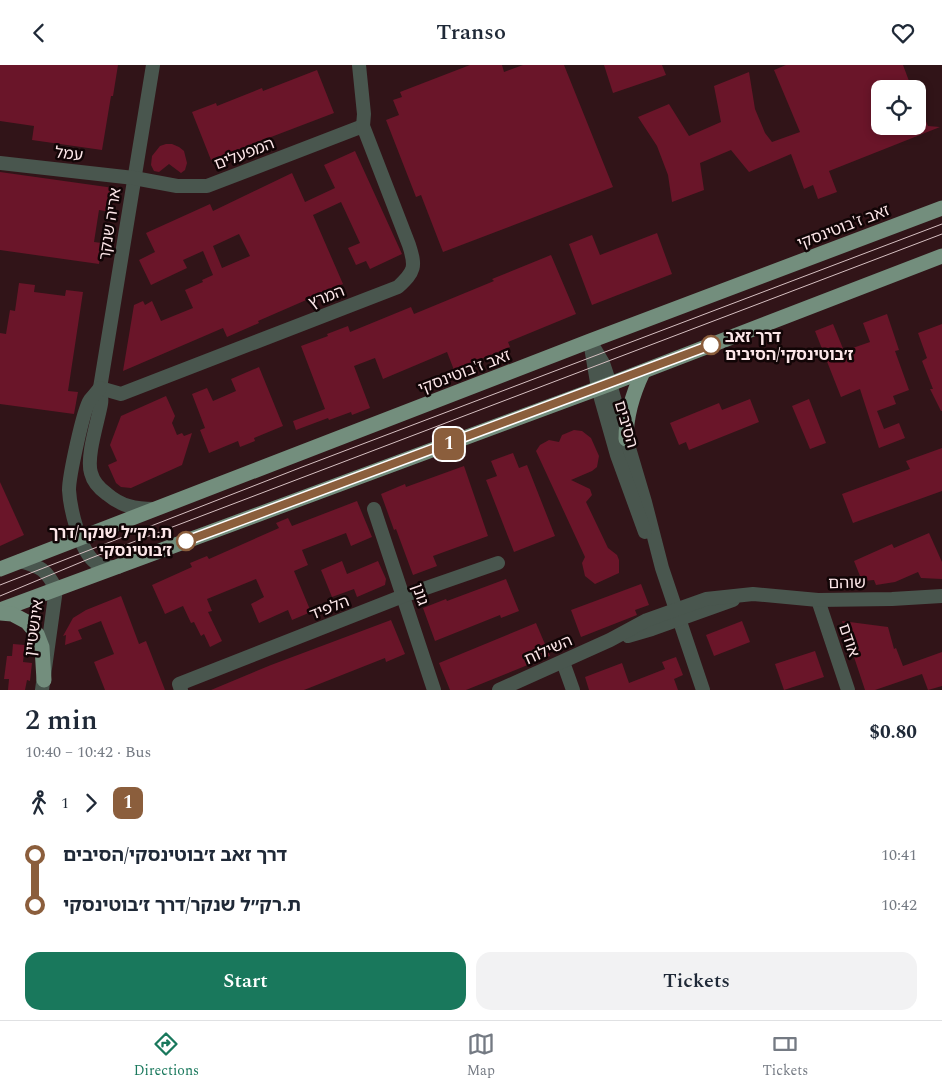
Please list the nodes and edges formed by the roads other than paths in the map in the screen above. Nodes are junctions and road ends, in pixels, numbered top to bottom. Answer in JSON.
{"nodes":[{"id":1,"x":153,"y":65,"type":"edge"},
{"id":2,"x":359,"y":65,"type":"edge"},
{"id":3,"x":363,"y":126,"type":"junction"},
{"id":4,"x":0,"y":163,"type":"edge"},
{"id":5,"x":134,"y":178,"type":"junction"},
{"id":6,"x":942,"y":207,"type":"edge"},
{"id":7,"x":942,"y":256,"type":"edge"},
{"id":8,"x":590,"y":341,"type":"junction"},
{"id":9,"x":643,"y":372,"type":"junction"},
{"id":10,"x":604,"y":386,"type":"junction"},
{"id":11,"x":100,"y":388,"type":"junction"},
{"id":12,"x":626,"y":439,"type":"junction"},
{"id":13,"x":154,"y":509,"type":"junction"},
{"id":14,"x":374,"y":509,"type":"dead end"},
{"id":15,"x":80,"y":537,"type":"junction"},
{"id":16,"x":20,"y":561,"type":"junction"},
{"id":17,"x":498,"y":563,"type":"dead end"},
{"id":18,"x":118,"y":567,"type":"junction"},
{"id":19,"x":662,"y":568,"type":"junction"},
{"id":20,"x":0,"y":569,"type":"edge"},
{"id":21,"x":56,"y":589,"type":"junction"},
{"id":22,"x":403,"y":596,"type":"junction"},
{"id":23,"x":942,"y":596,"type":"edge"},
{"id":24,"x":818,"y":600,"type":"junction"},
{"id":25,"x":0,"y":611,"type":"edge"},
{"id":26,"x":677,"y":614,"type":"junction"},
{"id":27,"x":562,"y":661,"type":"junction"},
{"id":28,"x":43,"y":685,"type":"edge"},
{"id":29,"x":180,"y":687,"type":"edge"},
{"id":30,"x":434,"y":690,"type":"edge"},
{"id":31,"x":499,"y":690,"type":"edge"},
{"id":32,"x":573,"y":690,"type":"edge"},
{"id":33,"x":703,"y":690,"type":"edge"},
{"id":34,"x":848,"y":690,"type":"edge"}],
"edges":[{"from":1,"to":5,"type":"street","name":"אריה שנקר"},
{"from":2,"to":3,"type":"street"},
{"from":3,"to":5,"type":"street","name":"המפעלים"},
{"from":3,"to":11,"type":"street","name":"המרץ"},
{"from":4,"to":5,"type":"street","name":"עמל"},
{"from":5,"to":11,"type":"street","name":"אריה שנקר"},
{"from":6,"to":8,"type":"main road","name":"זאב ז'בוטינסקי"},
{"from":7,"to":9,"type":"main road"},
{"from":8,"to":10,"type":"street","name":"הסיבים"},
{"from":8,"to":13,"type":"main road","name":"זאב ז'בוטינסקי"},
{"from":9,"to":10,"type":"main road"},
{"from":9,"to":12,"type":"main road"},
{"from":10,"to":12,"type":"street","name":"הסיבים"},
{"from":10,"to":18,"type":"main road"},
{"from":10,"to":19,"type":"street","name":"הסיבים"},
{"from":11,"to":13,"type":"street","name":"אריה שנקר"},
{"from":11,"to":15,"type":"street","name":"אריה שנקר"},
{"from":12,"to":19,"type":"street","name":"הסיבים"},
{"from":13,"to":15,"type":"main road","name":"זאב ז'בוטינסקי"},
{"from":14,"to":22,"type":"street","name":"גונן"},
{"from":15,"to":16,"type":"main road","name":"זאב ז'בוטינסקי"},
{"from":15,"to":18,"type":"street","name":"אריה שנקר"},
{"from":16,"to":20,"type":"main road","name":"זאב ז'בוטינסקי"},
{"from":16,"to":21,"type":"street","name":"אינשטיין"},
{"from":17,"to":22,"type":"street","name":"הלפיד"},
{"from":18,"to":21,"type":"main road"},
{"from":19,"to":26,"type":"street","name":"הסיבים"},
{"from":21,"to":25,"type":"main road"},
{"from":21,"to":28,"type":"street","name":"אינשטיין"},
{"from":22,"to":29,"type":"street","name":"הלפיד"},
{"from":22,"to":30,"type":"street","name":"גונן"},
{"from":23,"to":24,"type":"street","name":"שוהם"},
{"from":24,"to":26,"type":"street","name":"שוהם"},
{"from":24,"to":34,"type":"street","name":"אודם"},
{"from":25,"to":28,"type":"main road"},
{"from":26,"to":27,"type":"street","name":"השילוח"},
{"from":26,"to":33,"type":"street","name":"הסיבים"},
{"from":27,"to":31,"type":"street","name":"השילוח"},
{"from":27,"to":32,"type":"street"}]}
